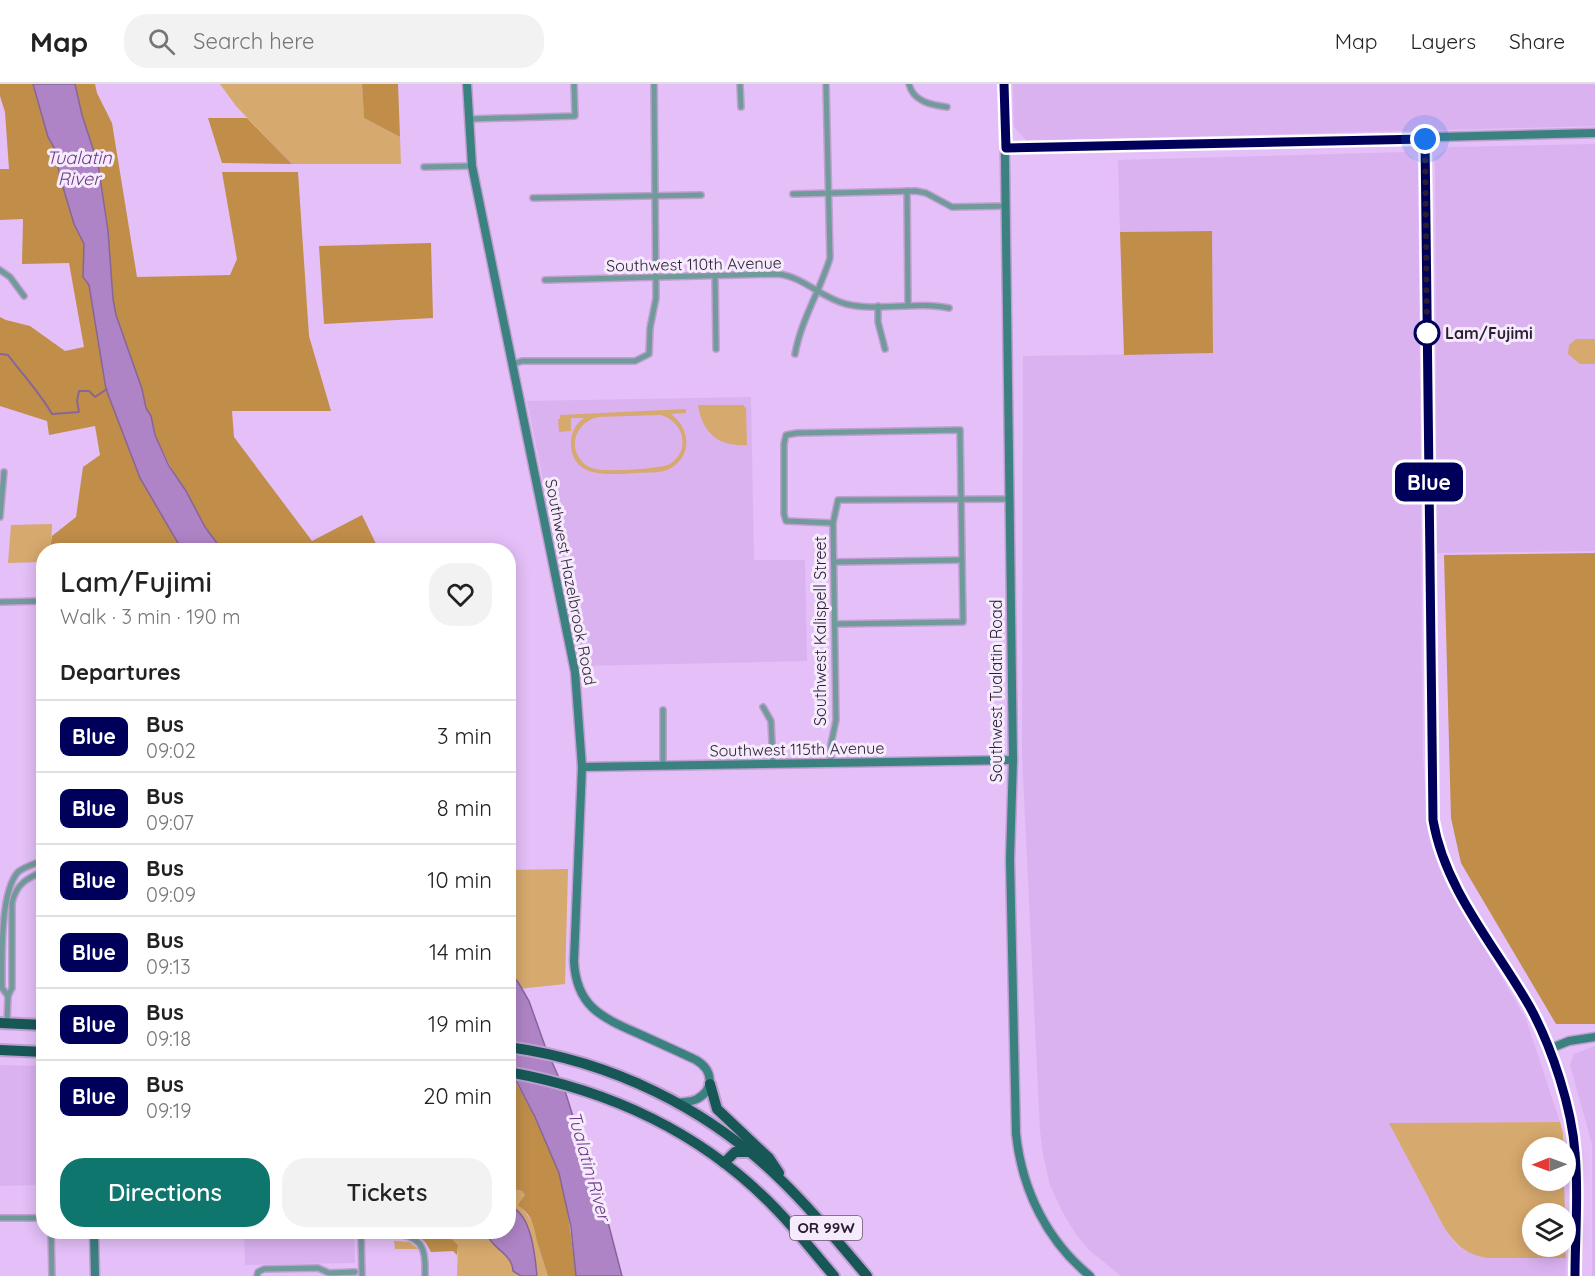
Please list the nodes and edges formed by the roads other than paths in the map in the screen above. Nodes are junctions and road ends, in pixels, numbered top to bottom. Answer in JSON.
{"nodes":[{"id":1,"x":466,"y":84,"type":"edge"},
{"id":2,"x":574,"y":84,"type":"edge"},
{"id":3,"x":654,"y":84,"type":"edge"},
{"id":4,"x":740,"y":84,"type":"edge"},
{"id":5,"x":826,"y":84,"type":"edge"},
{"id":6,"x":909,"y":84,"type":"edge"},
{"id":7,"x":1005,"y":84,"type":"edge"},
{"id":8,"x":741,"y":107,"type":"dead end"},
{"id":9,"x":947,"y":107,"type":"dead end"},
{"id":10,"x":469,"y":119,"type":"junction"},
{"id":11,"x":1595,"y":133,"type":"edge"},
{"id":12,"x":1425,"y":139,"type":"junction"},
{"id":13,"x":1006,"y":148,"type":"junction"},
{"id":14,"x":472,"y":166,"type":"junction"},
{"id":15,"x":424,"y":167,"type":"dead end"},
{"id":16,"x":907,"y":191,"type":"junction"},
{"id":17,"x":828,"y":193,"type":"junction"},
{"id":18,"x":793,"y":194,"type":"dead end"},
{"id":19,"x":701,"y":195,"type":"dead end"},
{"id":20,"x":656,"y":196,"type":"junction"},
{"id":21,"x":533,"y":198,"type":"dead end"},
{"id":22,"x":1006,"y":206,"type":"junction"},
{"id":23,"x":0,"y":270,"type":"edge"},
{"id":24,"x":715,"y":275,"type":"junction"},
{"id":25,"x":656,"y":276,"type":"junction"},
{"id":26,"x":545,"y":280,"type":"dead end"},
{"id":27,"x":817,"y":291,"type":"junction"},
{"id":28,"x":24,"y":296,"type":"dead end"},
{"id":29,"x":908,"y":305,"type":"junction"},
{"id":30,"x":878,"y":306,"type":"junction"},
{"id":31,"x":948,"y":308,"type":"dead end"},
{"id":32,"x":717,"y":349,"type":"dead end"},
{"id":33,"x":885,"y":349,"type":"dead end"},
{"id":34,"x":795,"y":354,"type":"dead end"},
{"id":35,"x":513,"y":363,"type":"junction"},
{"id":36,"x":4,"y":472,"type":"dead end"},
{"id":37,"x":962,"y":499,"type":"junction"},
{"id":38,"x":1010,"y":499,"type":"junction"},
{"id":39,"x":0,"y":517,"type":"edge"},
{"id":40,"x":833,"y":523,"type":"junction"},
{"id":41,"x":962,"y":560,"type":"junction"},
{"id":42,"x":835,"y":562,"type":"junction"},
{"id":43,"x":0,"y":602,"type":"edge"},
{"id":44,"x":36,"y":602,"type":"edge"},
{"id":45,"x":836,"y":624,"type":"junction"},
{"id":46,"x":763,"y":707,"type":"dead end"},
{"id":47,"x":663,"y":710,"type":"dead end"},
{"id":48,"x":1012,"y":760,"type":"junction"},
{"id":49,"x":831,"y":763,"type":"junction"},
{"id":50,"x":773,"y":764,"type":"junction"},
{"id":51,"x":663,"y":766,"type":"junction"},
{"id":52,"x":582,"y":767,"type":"junction"},
{"id":53,"x":36,"y":864,"type":"edge"},
{"id":54,"x":36,"y":875,"type":"edge"},
{"id":55,"x":0,"y":996,"type":"edge"},
{"id":56,"x":8,"y":996,"type":"junction"},
{"id":57,"x":4,"y":1023,"type":"edge"},
{"id":58,"x":36,"y":1025,"type":"edge"},
{"id":59,"x":1595,"y":1037,"type":"edge"},
{"id":60,"x":516,"y":1048,"type":"edge"},
{"id":61,"x":1549,"y":1049,"type":"junction"},
{"id":62,"x":0,"y":1050,"type":"edge"},
{"id":63,"x":36,"y":1052,"type":"edge"},
{"id":64,"x":516,"y":1074,"type":"edge"},
{"id":65,"x":710,"y":1084,"type":"junction"},
{"id":66,"x":677,"y":1103,"type":"junction"},
{"id":67,"x":750,"y":1152,"type":"junction"},
{"id":68,"x":724,"y":1163,"type":"junction"},
{"id":69,"x":783,"y":1181,"type":"junction"},
{"id":70,"x":0,"y":1218,"type":"edge"},
{"id":71,"x":36,"y":1218,"type":"edge"},
{"id":72,"x":51,"y":1239,"type":"edge"},
{"id":73,"x":94,"y":1239,"type":"edge"},
{"id":74,"x":361,"y":1239,"type":"edge"},
{"id":75,"x":415,"y":1239,"type":"edge"},
{"id":76,"x":355,"y":1272,"type":"dead end"},
{"id":77,"x":52,"y":1276,"type":"edge"},
{"id":78,"x":95,"y":1276,"type":"edge"},
{"id":79,"x":257,"y":1276,"type":"edge"},
{"id":80,"x":362,"y":1276,"type":"edge"},
{"id":81,"x":425,"y":1276,"type":"edge"},
{"id":82,"x":834,"y":1276,"type":"edge"},
{"id":83,"x":867,"y":1276,"type":"edge"},
{"id":84,"x":1090,"y":1276,"type":"edge"},
{"id":85,"x":1575,"y":1276,"type":"edge"}],
"edges":[{"from":1,"to":10,"type":"street","name":"Southwest Hazelbrook Road"},
{"from":2,"to":10,"type":"street"},
{"from":3,"to":20,"type":"street"},
{"from":4,"to":8,"type":"street"},
{"from":5,"to":17,"type":"street"},
{"from":6,"to":9,"type":"street"},
{"from":7,"to":13,"type":"street","name":"Southwest Tualatin Road"},
{"from":10,"to":14,"type":"street","name":"Southwest Hazelbrook Road"},
{"from":11,"to":12,"type":"street"},
{"from":12,"to":13,"type":"street"},
{"from":12,"to":61,"type":"street"},
{"from":13,"to":22,"type":"street","name":"Southwest Tualatin Road"},
{"from":14,"to":15,"type":"street"},
{"from":14,"to":35,"type":"street","name":"Southwest Hazelbrook Road"},
{"from":16,"to":17,"type":"street"},
{"from":16,"to":22,"type":"street"},
{"from":16,"to":29,"type":"street"},
{"from":17,"to":18,"type":"street"},
{"from":17,"to":27,"type":"street"},
{"from":19,"to":20,"type":"street"},
{"from":20,"to":21,"type":"street"},
{"from":20,"to":25,"type":"street"},
{"from":22,"to":38,"type":"street","name":"Southwest Tualatin Road"},
{"from":23,"to":28,"type":"street"},
{"from":24,"to":25,"type":"street","name":"Southwest 110th Avenue"},
{"from":24,"to":27,"type":"street","name":"Southwest 110th Avenue"},
{"from":24,"to":32,"type":"street"},
{"from":25,"to":26,"type":"street","name":"Southwest 110th Avenue"},
{"from":25,"to":35,"type":"street"},
{"from":27,"to":30,"type":"street","name":"Southwest 110th Avenue"},
{"from":27,"to":34,"type":"street"},
{"from":29,"to":30,"type":"street","name":"Southwest 110th Avenue"},
{"from":29,"to":31,"type":"street","name":"Southwest 110th Avenue"},
{"from":30,"to":33,"type":"street"},
{"from":35,"to":52,"type":"street","name":"Southwest Hazelbrook Road"},
{"from":36,"to":39,"type":"street"},
{"from":37,"to":38,"type":"street"},
{"from":37,"to":40,"type":"street","name":"Southwest Kalispell Street"},
{"from":37,"to":40,"type":"street"},
{"from":37,"to":41,"type":"street"},
{"from":38,"to":48,"type":"street","name":"Southwest Tualatin Road"},
{"from":40,"to":42,"type":"street","name":"Southwest Kalispell Street"},
{"from":41,"to":42,"type":"street"},
{"from":41,"to":45,"type":"street"},
{"from":42,"to":45,"type":"street","name":"Southwest Kalispell Street"},
{"from":43,"to":44,"type":"street"},
{"from":45,"to":49,"type":"street","name":"Southwest Kalispell Street"},
{"from":46,"to":50,"type":"street"},
{"from":47,"to":51,"type":"street"},
{"from":48,"to":49,"type":"street","name":"Southwest 115th Avenue"},
{"from":48,"to":84,"type":"street","name":"Southwest Tualatin Road"},
{"from":49,"to":50,"type":"street","name":"Southwest 115th Avenue"},
{"from":50,"to":51,"type":"street","name":"Southwest 115th Avenue"},
{"from":51,"to":52,"type":"street","name":"Southwest 115th Avenue"},
{"from":52,"to":65,"type":"street","name":"Southwest Hazelbrook Road"},
{"from":53,"to":56,"type":"street"},
{"from":54,"to":56,"type":"street"},
{"from":55,"to":56,"type":"street"},
{"from":56,"to":57,"type":"street"},
{"from":57,"to":58,"type":"highway"},
{"from":59,"to":61,"type":"street"},
{"from":60,"to":66,"type":"highway","number":"OR 99W"},
{"from":61,"to":85,"type":"street"},
{"from":62,"to":63,"type":"highway"},
{"from":64,"to":68,"type":"highway","number":"OR 99W"},
{"from":65,"to":66,"type":"street"},
{"from":65,"to":69,"type":"highway"},
{"from":66,"to":67,"type":"highway","number":"OR 99W"},
{"from":67,"to":68,"type":"highway"},
{"from":67,"to":69,"type":"highway","number":"OR 99W"},
{"from":68,"to":82,"type":"highway","number":"OR 99W"},
{"from":69,"to":83,"type":"highway","number":"OR 99W"},
{"from":70,"to":71,"type":"street"},
{"from":72,"to":77,"type":"street"},
{"from":73,"to":78,"type":"street"},
{"from":74,"to":80,"type":"street"},
{"from":75,"to":81,"type":"street"},
{"from":76,"to":79,"type":"street"}]}
